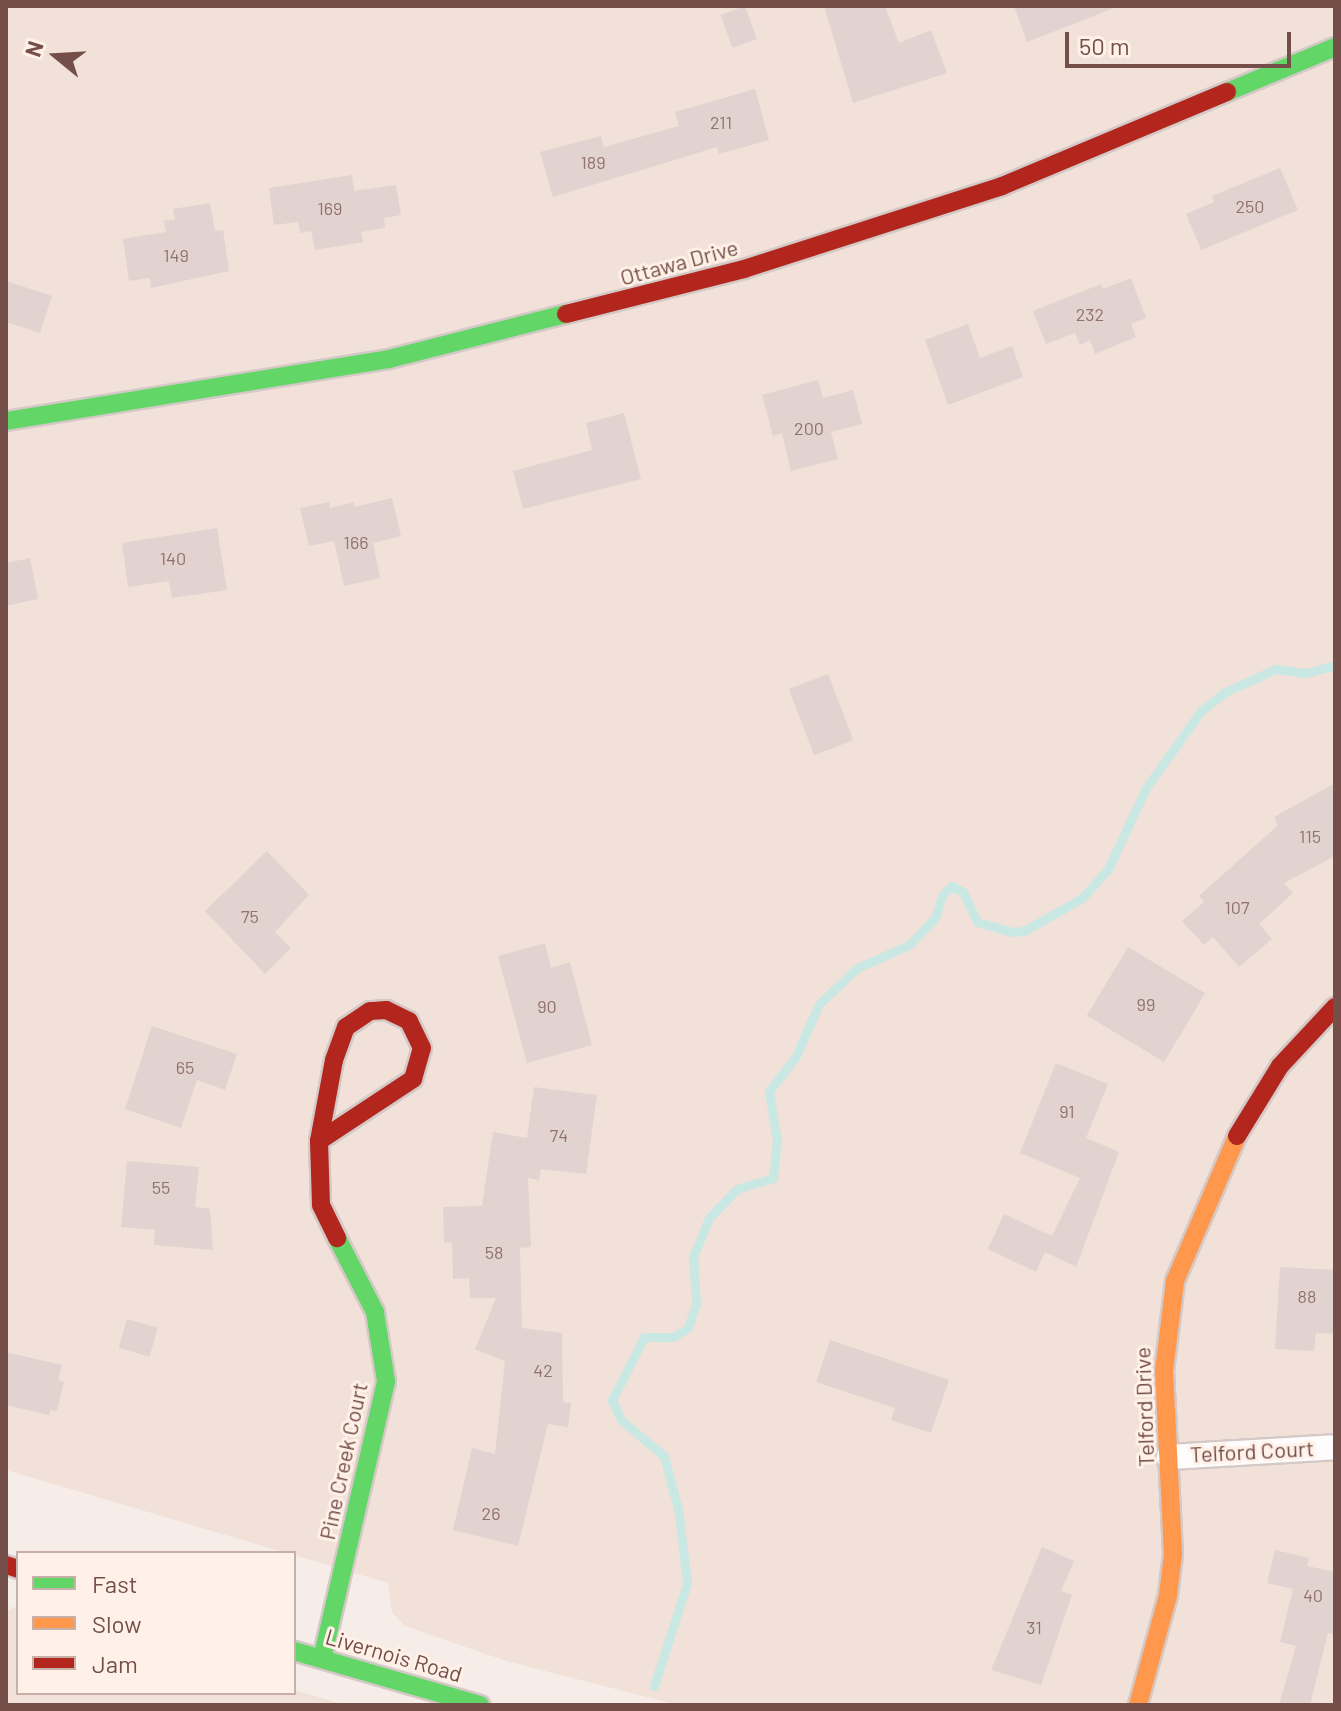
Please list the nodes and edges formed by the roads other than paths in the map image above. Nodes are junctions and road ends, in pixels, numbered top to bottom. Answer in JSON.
{"nodes":[{"id":1,"x":1335,"y":47,"type":"edge"},
{"id":2,"x":6,"y":421,"type":"edge"},
{"id":3,"x":1335,"y":1007,"type":"edge"},
{"id":4,"x":319,"y":1141,"type":"junction"},
{"id":5,"x":1335,"y":1447,"type":"edge"},
{"id":6,"x":1169,"y":1457,"type":"junction"},
{"id":7,"x":296,"y":1652,"type":"edge"},
{"id":8,"x":322,"y":1659,"type":"junction"},
{"id":9,"x":480,"y":1705,"type":"edge"},
{"id":10,"x":1138,"y":1705,"type":"edge"}],
"edges":[{"from":1,"to":2,"type":"street","name":"Ottawa Drive"},
{"from":3,"to":6,"type":"street","name":"Telford Drive"},
{"from":4,"to":4,"type":"street","name":"Pine Creek Court"},
{"from":4,"to":8,"type":"street","name":"Pine Creek Court"},
{"from":5,"to":6,"type":"street","name":"Telford Court"},
{"from":6,"to":10,"type":"street","name":"Telford Drive"},
{"from":7,"to":8,"type":"street","name":"Livernois Road"},
{"from":8,"to":9,"type":"street","name":"Livernois Road"}]}
